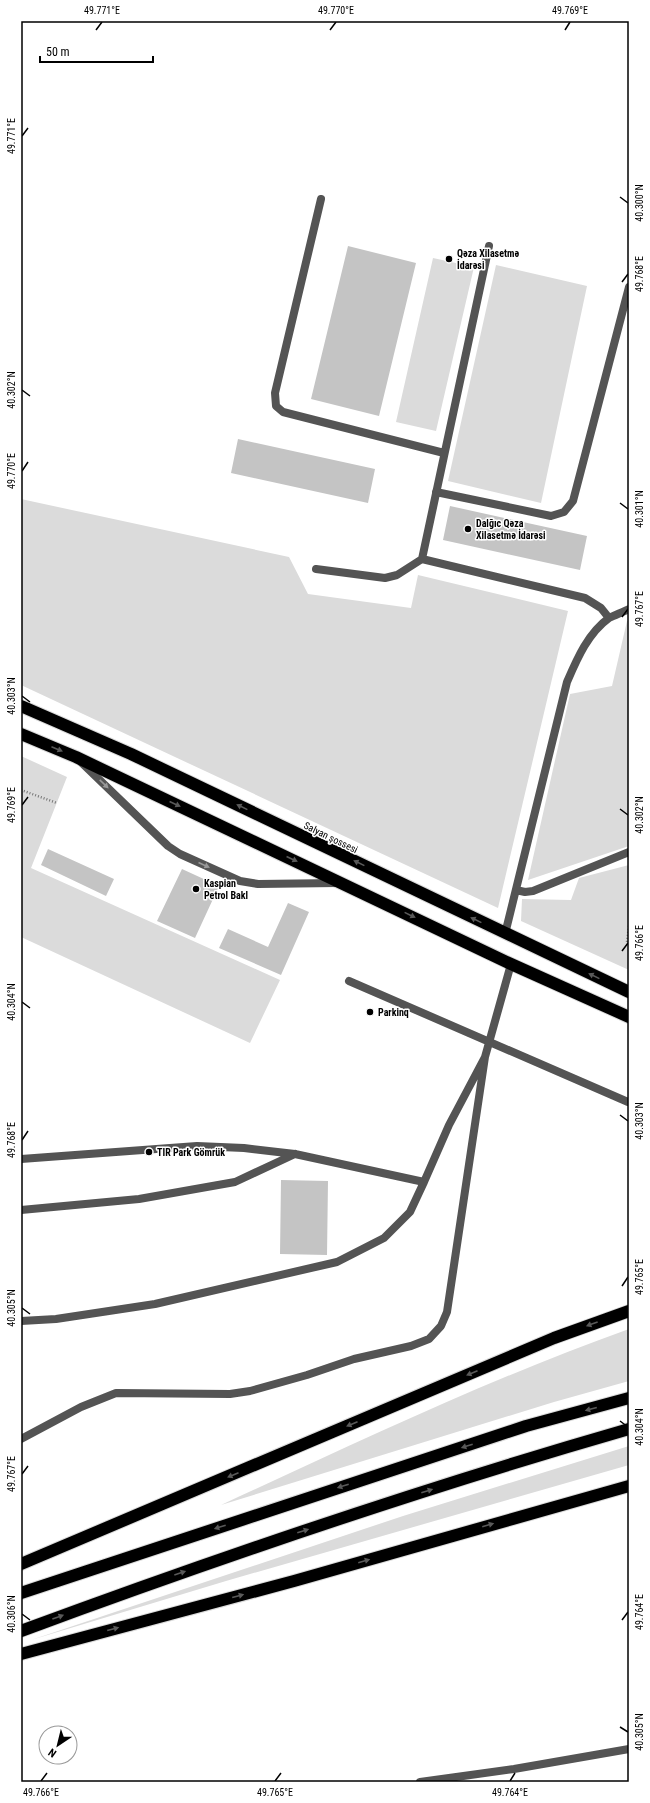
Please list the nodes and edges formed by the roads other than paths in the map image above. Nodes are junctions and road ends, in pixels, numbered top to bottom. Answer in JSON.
{"nodes":[{"id":1,"x":321,"y":199,"type":"dead end"},
{"id":2,"x":489,"y":246,"type":"dead end"},
{"id":3,"x":629,"y":287,"type":"edge"},
{"id":4,"x":444,"y":453,"type":"junction"},
{"id":5,"x":436,"y":492,"type":"junction"},
{"id":6,"x":422,"y":559,"type":"junction"},
{"id":7,"x":316,"y":569,"type":"dead end"},
{"id":8,"x":629,"y":609,"type":"edge"},
{"id":9,"x":610,"y":618,"type":"junction"},
{"id":10,"x":21,"y":706,"type":"edge"},
{"id":11,"x":21,"y":734,"type":"edge"},
{"id":12,"x":76,"y":757,"type":"junction"},
{"id":13,"x":629,"y":852,"type":"edge"},
{"id":14,"x":344,"y":883,"type":"junction"},
{"id":15,"x":516,"y":890,"type":"junction"},
{"id":16,"x":505,"y":934,"type":"junction"},
{"id":17,"x":511,"y":964,"type":"junction"},
{"id":18,"x":349,"y":981,"type":"dead end"},
{"id":19,"x":629,"y":992,"type":"edge"},
{"id":20,"x":629,"y":1018,"type":"edge"},
{"id":21,"x":489,"y":1042,"type":"junction"},
{"id":22,"x":485,"y":1057,"type":"junction"},
{"id":23,"x":628,"y":1102,"type":"dead end"},
{"id":24,"x":295,"y":1154,"type":"junction"},
{"id":25,"x":21,"y":1159,"type":"edge"},
{"id":26,"x":424,"y":1182,"type":"junction"},
{"id":27,"x":21,"y":1210,"type":"edge"},
{"id":28,"x":629,"y":1311,"type":"edge"},
{"id":29,"x":21,"y":1321,"type":"edge"},
{"id":30,"x":629,"y":1398,"type":"edge"},
{"id":31,"x":629,"y":1429,"type":"edge"},
{"id":32,"x":21,"y":1439,"type":"edge"},
{"id":33,"x":629,"y":1486,"type":"edge"},
{"id":34,"x":21,"y":1564,"type":"edge"},
{"id":35,"x":21,"y":1593,"type":"edge"},
{"id":36,"x":21,"y":1631,"type":"edge"},
{"id":37,"x":21,"y":1654,"type":"edge"},
{"id":38,"x":629,"y":1749,"type":"edge"},
{"id":39,"x":420,"y":1782,"type":"edge"}],
"edges":[{"from":1,"to":4,"type":"street"},
{"from":2,"to":4,"type":"street"},
{"from":3,"to":5,"type":"street"},
{"from":4,"to":5,"type":"street"},
{"from":5,"to":6,"type":"street"},
{"from":6,"to":7,"type":"street"},
{"from":6,"to":9,"type":"street"},
{"from":8,"to":9,"type":"street"},
{"from":9,"to":15,"type":"street"},
{"from":16,"to":10,"type":"highway","name":"Salyan şossesi","one_way":true},
{"from":11,"to":12,"type":"highway","one_way":true},
{"from":12,"to":14,"type":"highway","one_way":true},
{"from":12,"to":14,"type":"street","one_way":true},
{"from":13,"to":15,"type":"street"},
{"from":14,"to":17,"type":"highway","one_way":true},
{"from":15,"to":16,"type":"street"},
{"from":19,"to":16,"type":"highway","name":"Salyan şossesi","one_way":true},
{"from":17,"to":20,"type":"highway"},
{"from":17,"to":21,"type":"street"},
{"from":18,"to":21,"type":"street"},
{"from":21,"to":22,"type":"street"},
{"from":21,"to":23,"type":"street"},
{"from":22,"to":26,"type":"street"},
{"from":22,"to":32,"type":"street"},
{"from":24,"to":25,"type":"street"},
{"from":24,"to":26,"type":"street"},
{"from":24,"to":27,"type":"street"},
{"from":26,"to":29,"type":"street"},
{"from":28,"to":34,"type":"highway","one_way":true},
{"from":30,"to":35,"type":"highway","one_way":true},
{"from":36,"to":31,"type":"highway","one_way":true},
{"from":37,"to":33,"type":"highway","one_way":true},
{"from":38,"to":39,"type":"street"}]}
